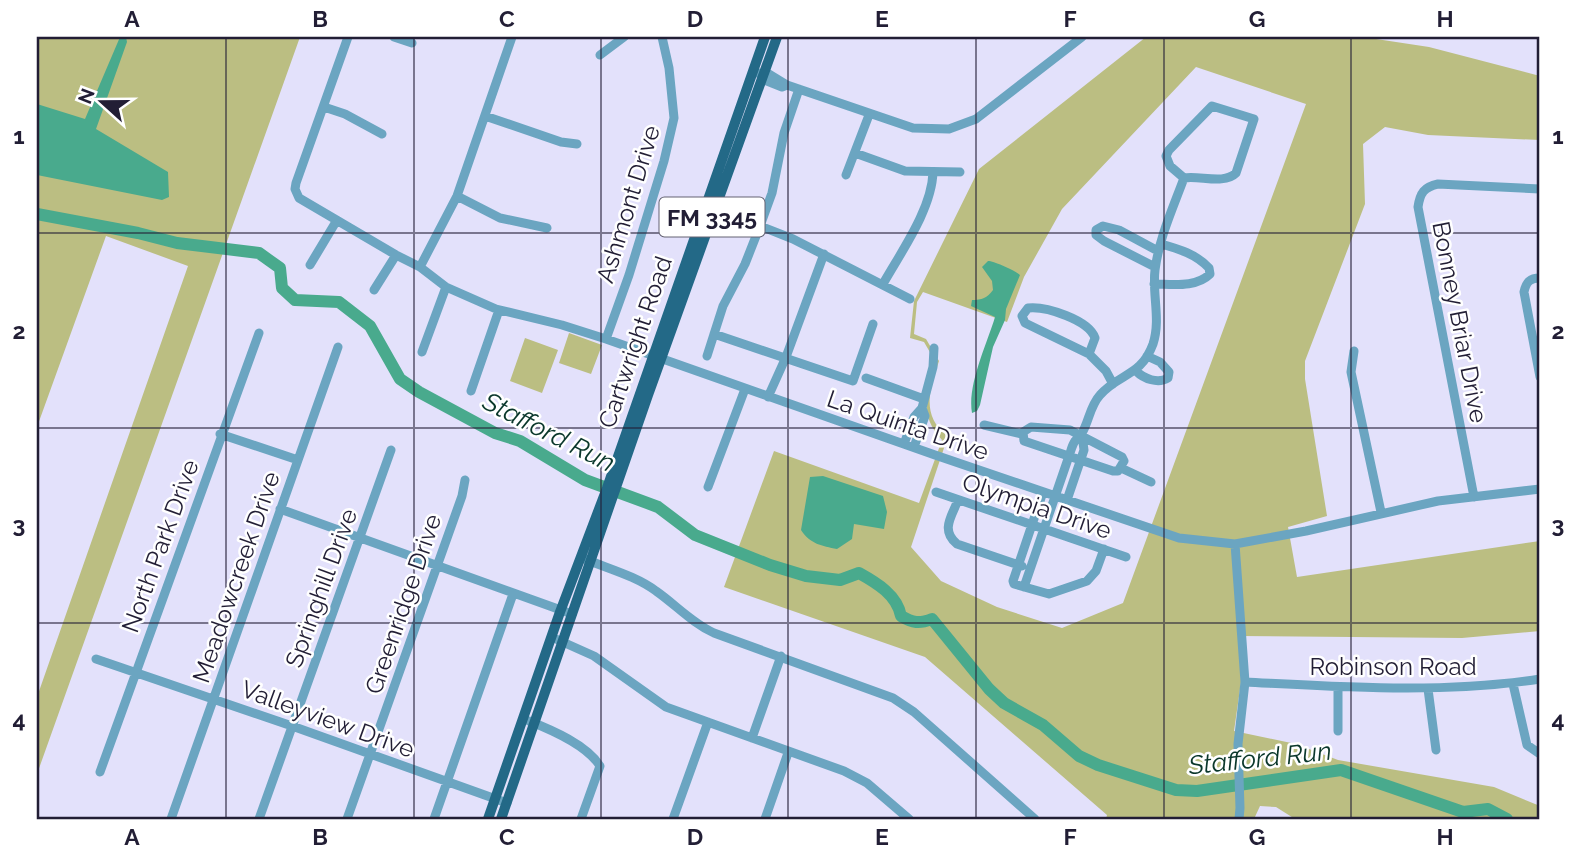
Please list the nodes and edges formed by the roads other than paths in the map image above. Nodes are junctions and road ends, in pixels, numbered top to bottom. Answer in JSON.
{"nodes":[{"id":1,"x":348,"y":37,"type":"edge"},
{"id":2,"x":394,"y":37,"type":"edge"},
{"id":3,"x":512,"y":37,"type":"edge"},
{"id":4,"x":624,"y":37,"type":"edge"},
{"id":5,"x":662,"y":37,"type":"edge"},
{"id":6,"x":765,"y":37,"type":"edge"},
{"id":7,"x":777,"y":37,"type":"edge"},
{"id":8,"x":1082,"y":37,"type":"edge"},
{"id":9,"x":412,"y":43,"type":"dead end"},
{"id":10,"x":600,"y":55,"type":"dead end"},
{"id":11,"x":758,"y":73,"type":"junction"},
{"id":12,"x":799,"y":89,"type":"junction"},
{"id":13,"x":324,"y":107,"type":"junction"},
{"id":14,"x":869,"y":115,"type":"junction"},
{"id":15,"x":485,"y":116,"type":"junction"},
{"id":16,"x":382,"y":134,"type":"dead end"},
{"id":17,"x":577,"y":144,"type":"dead end"},
{"id":18,"x":855,"y":153,"type":"junction"},
{"id":19,"x":933,"y":172,"type":"junction"},
{"id":20,"x":960,"y":172,"type":"dead end"},
{"id":21,"x":846,"y":175,"type":"dead end"},
{"id":22,"x":1184,"y":178,"type":"junction"},
{"id":23,"x":1540,"y":189,"type":"edge"},
{"id":24,"x":457,"y":196,"type":"junction"},
{"id":25,"x":337,"y":220,"type":"junction"},
{"id":26,"x":760,"y":226,"type":"junction"},
{"id":27,"x":547,"y":228,"type":"dead end"},
{"id":28,"x":1160,"y":248,"type":"junction"},
{"id":29,"x":824,"y":254,"type":"junction"},
{"id":30,"x":396,"y":255,"type":"junction"},
{"id":31,"x":310,"y":265,"type":"dead end"},
{"id":32,"x":420,"y":267,"type":"junction"},
{"id":33,"x":1155,"y":267,"type":"junction"},
{"id":34,"x":1540,"y":278,"type":"edge"},
{"id":35,"x":883,"y":284,"type":"junction"},
{"id":36,"x":1154,"y":284,"type":"junction"},
{"id":37,"x":446,"y":287,"type":"junction"},
{"id":38,"x":374,"y":290,"type":"dead end"},
{"id":39,"x":910,"y":299,"type":"dead end"},
{"id":40,"x":499,"y":310,"type":"junction"},
{"id":41,"x":873,"y":324,"type":"dead end"},
{"id":42,"x":259,"y":332,"type":"dead end"},
{"id":43,"x":714,"y":334,"type":"junction"},
{"id":44,"x":606,"y":339,"type":"junction"},
{"id":45,"x":338,"y":347,"type":"dead end"},
{"id":46,"x":934,"y":348,"type":"dead end"},
{"id":47,"x":1354,"y":351,"type":"dead end"},
{"id":48,"x":422,"y":352,"type":"dead end"},
{"id":49,"x":1090,"y":354,"type":"junction"},
{"id":50,"x":707,"y":356,"type":"dead end"},
{"id":51,"x":1147,"y":356,"type":"junction"},
{"id":52,"x":656,"y":357,"type":"junction"},
{"id":53,"x":786,"y":358,"type":"junction"},
{"id":54,"x":1136,"y":371,"type":"junction"},
{"id":55,"x":1540,"y":377,"type":"edge"},
{"id":56,"x":866,"y":378,"type":"dead end"},
{"id":57,"x":1113,"y":384,"type":"junction"},
{"id":58,"x":745,"y":389,"type":"junction"},
{"id":59,"x":471,"y":391,"type":"dead end"},
{"id":60,"x":772,"y":398,"type":"junction"},
{"id":61,"x":923,"y":404,"type":"junction"},
{"id":62,"x":984,"y":425,"type":"dead end"},
{"id":63,"x":1023,"y":433,"type":"junction"},
{"id":64,"x":220,"y":434,"type":"junction"},
{"id":65,"x":1082,"y":435,"type":"junction"},
{"id":66,"x":909,"y":446,"type":"junction"},
{"id":67,"x":391,"y":450,"type":"dead end"},
{"id":68,"x":1069,"y":456,"type":"junction"},
{"id":69,"x":298,"y":460,"type":"junction"},
{"id":70,"x":1081,"y":460,"type":"junction"},
{"id":71,"x":1121,"y":468,"type":"junction"},
{"id":72,"x":465,"y":480,"type":"dead end"},
{"id":73,"x":1151,"y":482,"type":"dead end"},
{"id":74,"x":708,"y":488,"type":"dead end"},
{"id":75,"x":1540,"y":489,"type":"edge"},
{"id":76,"x":936,"y":492,"type":"dead end"},
{"id":77,"x":1043,"y":492,"type":"junction"},
{"id":78,"x":1055,"y":496,"type":"junction"},
{"id":79,"x":1474,"y":497,"type":"junction"},
{"id":80,"x":958,"y":499,"type":"junction"},
{"id":81,"x":1067,"y":500,"type":"junction"},
{"id":82,"x":280,"y":509,"type":"junction"},
{"id":83,"x":1381,"y":512,"type":"junction"},
{"id":84,"x":1032,"y":525,"type":"junction"},
{"id":85,"x":1044,"y":528,"type":"junction"},
{"id":86,"x":360,"y":537,"type":"junction"},
{"id":87,"x":1235,"y":544,"type":"junction"},
{"id":88,"x":1104,"y":549,"type":"junction"},
{"id":89,"x":1126,"y":556,"type":"dead end"},
{"id":90,"x":586,"y":560,"type":"junction"},
{"id":91,"x":1018,"y":565,"type":"junction"},
{"id":92,"x":437,"y":566,"type":"junction"},
{"id":93,"x":1030,"y":569,"type":"junction"},
{"id":94,"x":1024,"y":587,"type":"junction"},
{"id":95,"x":513,"y":594,"type":"junction"},
{"id":96,"x":560,"y":612,"type":"junction"},
{"id":97,"x":572,"y":614,"type":"junction"},
{"id":98,"x":551,"y":638,"type":"junction"},
{"id":99,"x":563,"y":641,"type":"junction"},
{"id":100,"x":781,"y":656,"type":"junction"},
{"id":101,"x":96,"y":659,"type":"dead end"},
{"id":102,"x":135,"y":672,"type":"junction"},
{"id":103,"x":1540,"y":679,"type":"edge"},
{"id":104,"x":1245,"y":682,"type":"junction"},
{"id":105,"x":1513,"y":684,"type":"junction"},
{"id":106,"x":1338,"y":687,"type":"junction"},
{"id":107,"x":1428,"y":689,"type":"junction"},
{"id":108,"x":214,"y":699,"type":"junction"},
{"id":109,"x":523,"y":719,"type":"junction"},
{"id":110,"x":708,"y":722,"type":"junction"},
{"id":111,"x":535,"y":724,"type":"junction"},
{"id":112,"x":292,"y":726,"type":"junction"},
{"id":113,"x":1338,"y":731,"type":"dead end"},
{"id":114,"x":752,"y":738,"type":"junction"},
{"id":115,"x":1436,"y":750,"type":"dead end"},
{"id":116,"x":788,"y":753,"type":"junction"},
{"id":117,"x":370,"y":754,"type":"junction"},
{"id":118,"x":1540,"y":754,"type":"edge"},
{"id":119,"x":100,"y":772,"type":"dead end"},
{"id":120,"x":447,"y":782,"type":"junction"},
{"id":121,"x":495,"y":799,"type":"junction"},
{"id":122,"x":507,"y":803,"type":"junction"},
{"id":123,"x":171,"y":819,"type":"edge"},
{"id":124,"x":259,"y":819,"type":"edge"},
{"id":125,"x":347,"y":819,"type":"edge"},
{"id":126,"x":433,"y":819,"type":"edge"},
{"id":127,"x":488,"y":819,"type":"edge"},
{"id":128,"x":501,"y":819,"type":"edge"},
{"id":129,"x":582,"y":819,"type":"edge"},
{"id":130,"x":673,"y":819,"type":"edge"},
{"id":131,"x":765,"y":819,"type":"edge"},
{"id":132,"x":909,"y":819,"type":"edge"},
{"id":133,"x":1035,"y":819,"type":"edge"},
{"id":134,"x":1239,"y":819,"type":"edge"}],
"edges":[{"from":1,"to":13,"type":"street"},
{"from":2,"to":9,"type":"street"},
{"from":3,"to":15,"type":"street"},
{"from":4,"to":10,"type":"street"},
{"from":5,"to":44,"type":"street","name":"Ashmont Drive"},
{"from":6,"to":11,"type":"main road","name":"Cartwright Road","number":"FM 3345"},
{"from":7,"to":11,"type":"main road","name":"Cartwright Road","number":"FM 3345"},
{"from":8,"to":14,"type":"street"},
{"from":11,"to":12,"type":"street"},
{"from":11,"to":52,"type":"main road","name":"Cartwright Road","number":"FM 3345"},
{"from":12,"to":14,"type":"street"},
{"from":12,"to":26,"type":"street"},
{"from":13,"to":16,"type":"street"},
{"from":13,"to":25,"type":"street","name":"La Quinta Drive"},
{"from":14,"to":18,"type":"street"},
{"from":15,"to":17,"type":"street"},
{"from":15,"to":24,"type":"street"},
{"from":18,"to":19,"type":"street"},
{"from":18,"to":21,"type":"street"},
{"from":19,"to":20,"type":"street"},
{"from":19,"to":35,"type":"street"},
{"from":22,"to":22,"type":"street"},
{"from":22,"to":28,"type":"street"},
{"from":23,"to":79,"type":"street","name":"Bonney Briar Drive"},
{"from":24,"to":27,"type":"street"},
{"from":24,"to":32,"type":"street"},
{"from":25,"to":30,"type":"street","name":"La Quinta Drive"},
{"from":25,"to":31,"type":"street"},
{"from":26,"to":29,"type":"street"},
{"from":26,"to":43,"type":"street"},
{"from":28,"to":33,"type":"street"},
{"from":28,"to":33,"type":"street"},
{"from":28,"to":36,"type":"street"},
{"from":29,"to":35,"type":"street"},
{"from":29,"to":53,"type":"street"},
{"from":30,"to":32,"type":"street","name":"La Quinta Drive"},
{"from":30,"to":38,"type":"street"},
{"from":32,"to":37,"type":"street","name":"La Quinta Drive"},
{"from":33,"to":36,"type":"street"},
{"from":34,"to":55,"type":"street"},
{"from":35,"to":39,"type":"street"},
{"from":36,"to":51,"type":"street"},
{"from":37,"to":40,"type":"street","name":"La Quinta Drive"},
{"from":37,"to":48,"type":"street"},
{"from":40,"to":44,"type":"street","name":"La Quinta Drive"},
{"from":40,"to":59,"type":"street"},
{"from":41,"to":53,"type":"street"},
{"from":42,"to":64,"type":"street","name":"North Park Drive"},
{"from":43,"to":50,"type":"street"},
{"from":43,"to":53,"type":"street"},
{"from":44,"to":52,"type":"street","name":"La Quinta Drive"},
{"from":45,"to":69,"type":"street","name":"Meadowcreek Drive"},
{"from":46,"to":61,"type":"street"},
{"from":47,"to":83,"type":"street"},
{"from":49,"to":49,"type":"street"},
{"from":49,"to":57,"type":"street"},
{"from":51,"to":54,"type":"street"},
{"from":51,"to":54,"type":"street"},
{"from":52,"to":58,"type":"street","name":"La Quinta Drive"},
{"from":52,"to":90,"type":"main road","name":"Cartwright Road","number":"FM 3345"},
{"from":53,"to":60,"type":"street"},
{"from":54,"to":57,"type":"street"},
{"from":56,"to":61,"type":"street"},
{"from":57,"to":65,"type":"street"},
{"from":58,"to":60,"type":"street","name":"La Quinta Drive"},
{"from":58,"to":74,"type":"street"},
{"from":60,"to":66,"type":"street","name":"La Quinta Drive"},
{"from":61,"to":66,"type":"street"},
{"from":62,"to":63,"type":"street"},
{"from":63,"to":65,"type":"street"},
{"from":63,"to":68,"type":"street"},
{"from":64,"to":69,"type":"street"},
{"from":64,"to":102,"type":"street","name":"North Park Drive"},
{"from":65,"to":68,"type":"street"},
{"from":65,"to":70,"type":"street"},
{"from":65,"to":71,"type":"street"},
{"from":66,"to":77,"type":"street","name":"La Quinta Drive"},
{"from":67,"to":86,"type":"street","name":"Springhill Drive"},
{"from":68,"to":70,"type":"street"},
{"from":68,"to":78,"type":"street"},
{"from":69,"to":82,"type":"street","name":"Meadowcreek Drive"},
{"from":70,"to":71,"type":"street"},
{"from":70,"to":81,"type":"street"},
{"from":71,"to":73,"type":"street"},
{"from":72,"to":92,"type":"street","name":"Greenridge Drive"},
{"from":75,"to":79,"type":"street","name":"La Quinta Drive"},
{"from":76,"to":80,"type":"street","name":"Olympia Drive"},
{"from":77,"to":78,"type":"street","name":"La Quinta Drive"},
{"from":77,"to":84,"type":"street"},
{"from":78,"to":81,"type":"street","name":"La Quinta Drive"},
{"from":78,"to":85,"type":"street"},
{"from":79,"to":83,"type":"street","name":"La Quinta Drive"},
{"from":80,"to":84,"type":"street","name":"Olympia Drive"},
{"from":80,"to":91,"type":"street"},
{"from":81,"to":87,"type":"street","name":"La Quinta Drive"},
{"from":82,"to":86,"type":"street"},
{"from":82,"to":108,"type":"street","name":"Meadowcreek Drive"},
{"from":83,"to":87,"type":"street","name":"La Quinta Drive"},
{"from":84,"to":85,"type":"street","name":"Olympia Drive"},
{"from":84,"to":91,"type":"street"},
{"from":85,"to":88,"type":"street","name":"Olympia Drive"},
{"from":85,"to":93,"type":"street"},
{"from":86,"to":92,"type":"street"},
{"from":86,"to":112,"type":"street","name":"Springhill Drive"},
{"from":87,"to":104,"type":"street"},
{"from":88,"to":89,"type":"street","name":"Olympia Drive"},
{"from":88,"to":94,"type":"street"},
{"from":90,"to":96,"type":"main road","name":"Cartwright Road","number":"FM 3345"},
{"from":90,"to":97,"type":"main road","name":"Cartwright Road","number":"FM 3345"},
{"from":90,"to":100,"type":"street"},
{"from":91,"to":93,"type":"street"},
{"from":91,"to":94,"type":"street"},
{"from":92,"to":95,"type":"street"},
{"from":92,"to":117,"type":"street","name":"Greenridge Drive"},
{"from":93,"to":94,"type":"street"},
{"from":95,"to":96,"type":"street"},
{"from":95,"to":120,"type":"street"},
{"from":96,"to":97,"type":"street"},
{"from":96,"to":98,"type":"main road","name":"Cartwright Road","number":"FM 3345"},
{"from":97,"to":99,"type":"main road","name":"Cartwright Road","number":"FM 3345"},
{"from":98,"to":99,"type":"street"},
{"from":98,"to":109,"type":"main road","name":"Cartwright Road","number":"FM 3345"},
{"from":99,"to":110,"type":"street"},
{"from":99,"to":111,"type":"main road","name":"Cartwright Road","number":"FM 3345"},
{"from":100,"to":114,"type":"street"},
{"from":100,"to":133,"type":"street"},
{"from":101,"to":102,"type":"street","name":"Valleyview Drive"},
{"from":102,"to":108,"type":"street","name":"Valleyview Drive"},
{"from":102,"to":119,"type":"street","name":"North Park Drive"},
{"from":103,"to":105,"type":"street","name":"Robinson Road"},
{"from":104,"to":106,"type":"street","name":"Robinson Road"},
{"from":104,"to":134,"type":"street"},
{"from":105,"to":107,"type":"street","name":"Robinson Road"},
{"from":105,"to":118,"type":"street"},
{"from":106,"to":107,"type":"street","name":"Robinson Road"},
{"from":106,"to":113,"type":"street"},
{"from":107,"to":115,"type":"street"},
{"from":108,"to":112,"type":"street","name":"Valleyview Drive"},
{"from":108,"to":123,"type":"street","name":"Meadowcreek Drive"},
{"from":109,"to":111,"type":"street"},
{"from":109,"to":121,"type":"main road","name":"Cartwright Road","number":"FM 3345"},
{"from":110,"to":114,"type":"street"},
{"from":110,"to":130,"type":"street"},
{"from":111,"to":122,"type":"main road","name":"Cartwright Road","number":"FM 3345"},
{"from":111,"to":129,"type":"street"},
{"from":112,"to":117,"type":"street","name":"Valleyview Drive"},
{"from":112,"to":124,"type":"street","name":"Springhill Drive"},
{"from":114,"to":116,"type":"street"},
{"from":116,"to":131,"type":"street"},
{"from":116,"to":132,"type":"street"},
{"from":117,"to":120,"type":"street","name":"Valleyview Drive"},
{"from":117,"to":125,"type":"street","name":"Greenridge Drive"},
{"from":120,"to":121,"type":"street","name":"Valleyview Drive"},
{"from":120,"to":126,"type":"street"},
{"from":121,"to":122,"type":"street","name":"Valleyview Drive"},
{"from":121,"to":127,"type":"main road","name":"Cartwright Road","number":"FM 3345"},
{"from":122,"to":128,"type":"main road","name":"Cartwright Road","number":"FM 3345"}]}
